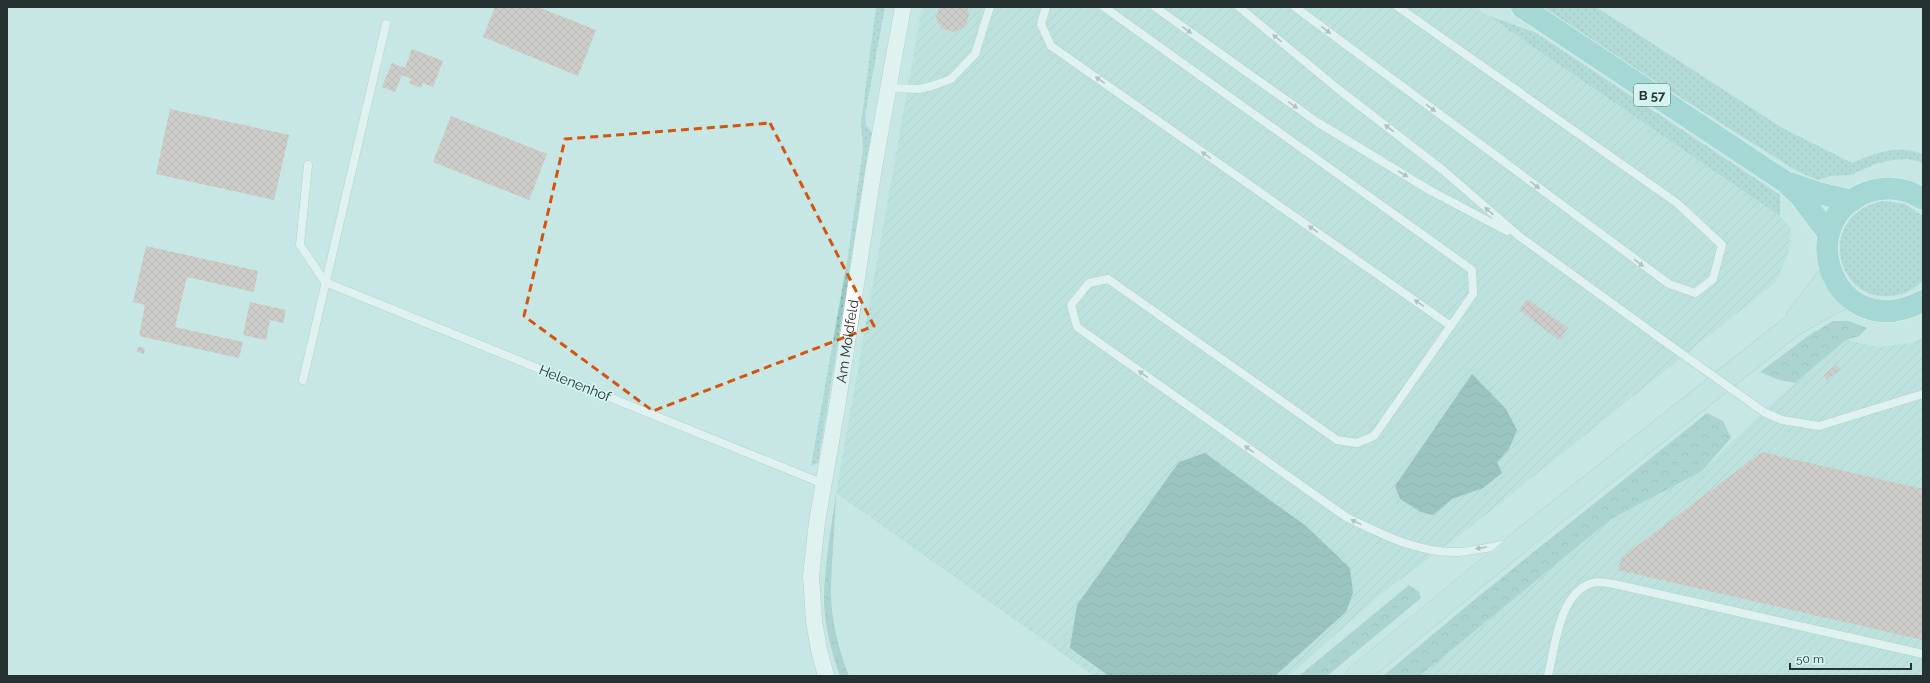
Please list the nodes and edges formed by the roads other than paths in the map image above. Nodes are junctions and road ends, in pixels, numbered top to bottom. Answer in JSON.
{"nodes":[{"id":1,"x":903,"y":7,"type":"edge"},
{"id":2,"x":990,"y":7,"type":"edge"},
{"id":3,"x":1046,"y":7,"type":"edge"},
{"id":4,"x":1104,"y":7,"type":"edge"},
{"id":5,"x":1155,"y":7,"type":"edge"},
{"id":6,"x":1239,"y":7,"type":"edge"},
{"id":7,"x":1295,"y":7,"type":"edge"},
{"id":8,"x":1398,"y":7,"type":"edge"},
{"id":9,"x":1522,"y":7,"type":"edge"},
{"id":10,"x":386,"y":24,"type":"dead end"},
{"id":11,"x":888,"y":88,"type":"junction"},
{"id":12,"x":308,"y":165,"type":"dead end"},
{"id":13,"x":1784,"y":181,"type":"junction"},
{"id":14,"x":1920,"y":195,"type":"edge"},
{"id":15,"x":1852,"y":201,"type":"junction"},
{"id":16,"x":1829,"y":234,"type":"junction"},
{"id":17,"x":1519,"y":236,"type":"junction"},
{"id":18,"x":1831,"y":272,"type":"junction"},
{"id":19,"x":325,"y":282,"type":"junction"},
{"id":20,"x":1849,"y":298,"type":"junction"},
{"id":21,"x":1923,"y":301,"type":"edge"},
{"id":22,"x":1452,"y":326,"type":"junction"},
{"id":23,"x":1792,"y":326,"type":"junction"},
{"id":24,"x":303,"y":380,"type":"dead end"},
{"id":25,"x":1923,"y":394,"type":"edge"},
{"id":26,"x":824,"y":484,"type":"junction"},
{"id":27,"x":1519,"y":542,"type":"junction"},
{"id":28,"x":1923,"y":654,"type":"edge"},
{"id":29,"x":826,"y":676,"type":"edge"},
{"id":30,"x":1357,"y":676,"type":"edge"},
{"id":31,"x":1548,"y":676,"type":"edge"}],
"edges":[{"from":1,"to":11,"type":"street","name":"Am Moldfeld"},
{"from":2,"to":11,"type":"lane"},
{"from":22,"to":3,"type":"lane","one_way":true},
{"from":4,"to":22,"type":"lane"},
{"from":5,"to":17,"type":"lane","one_way":true},
{"from":17,"to":6,"type":"lane","one_way":true},
{"from":7,"to":8,"type":"lane","one_way":true},
{"from":9,"to":13,"type":"main road","number":"B 57"},
{"from":10,"to":19,"type":"lane"},
{"from":11,"to":26,"type":"street","name":"Am Moldfeld"},
{"from":12,"to":19,"type":"lane"},
{"from":13,"to":15,"type":"main road","number":"B 57"},
{"from":13,"to":16,"type":"main road","number":"B 57"},
{"from":14,"to":15,"type":"main road"},
{"from":15,"to":16,"type":"main road"},
{"from":16,"to":18,"type":"main road"},
{"from":17,"to":25,"type":"lane","bridge":true},
{"from":18,"to":20,"type":"main road"},
{"from":18,"to":23,"type":"main road"},
{"from":19,"to":24,"type":"lane"},
{"from":19,"to":26,"type":"lane","name":"Helenenhof"},
{"from":20,"to":21,"type":"main road"},
{"from":20,"to":23,"type":"main road"},
{"from":27,"to":22,"type":"lane","one_way":true},
{"from":23,"to":27,"type":"main road"},
{"from":26,"to":29,"type":"street","name":"Am Moldfeld"},
{"from":27,"to":30,"type":"main road"},
{"from":28,"to":31,"type":"lane"}]}
